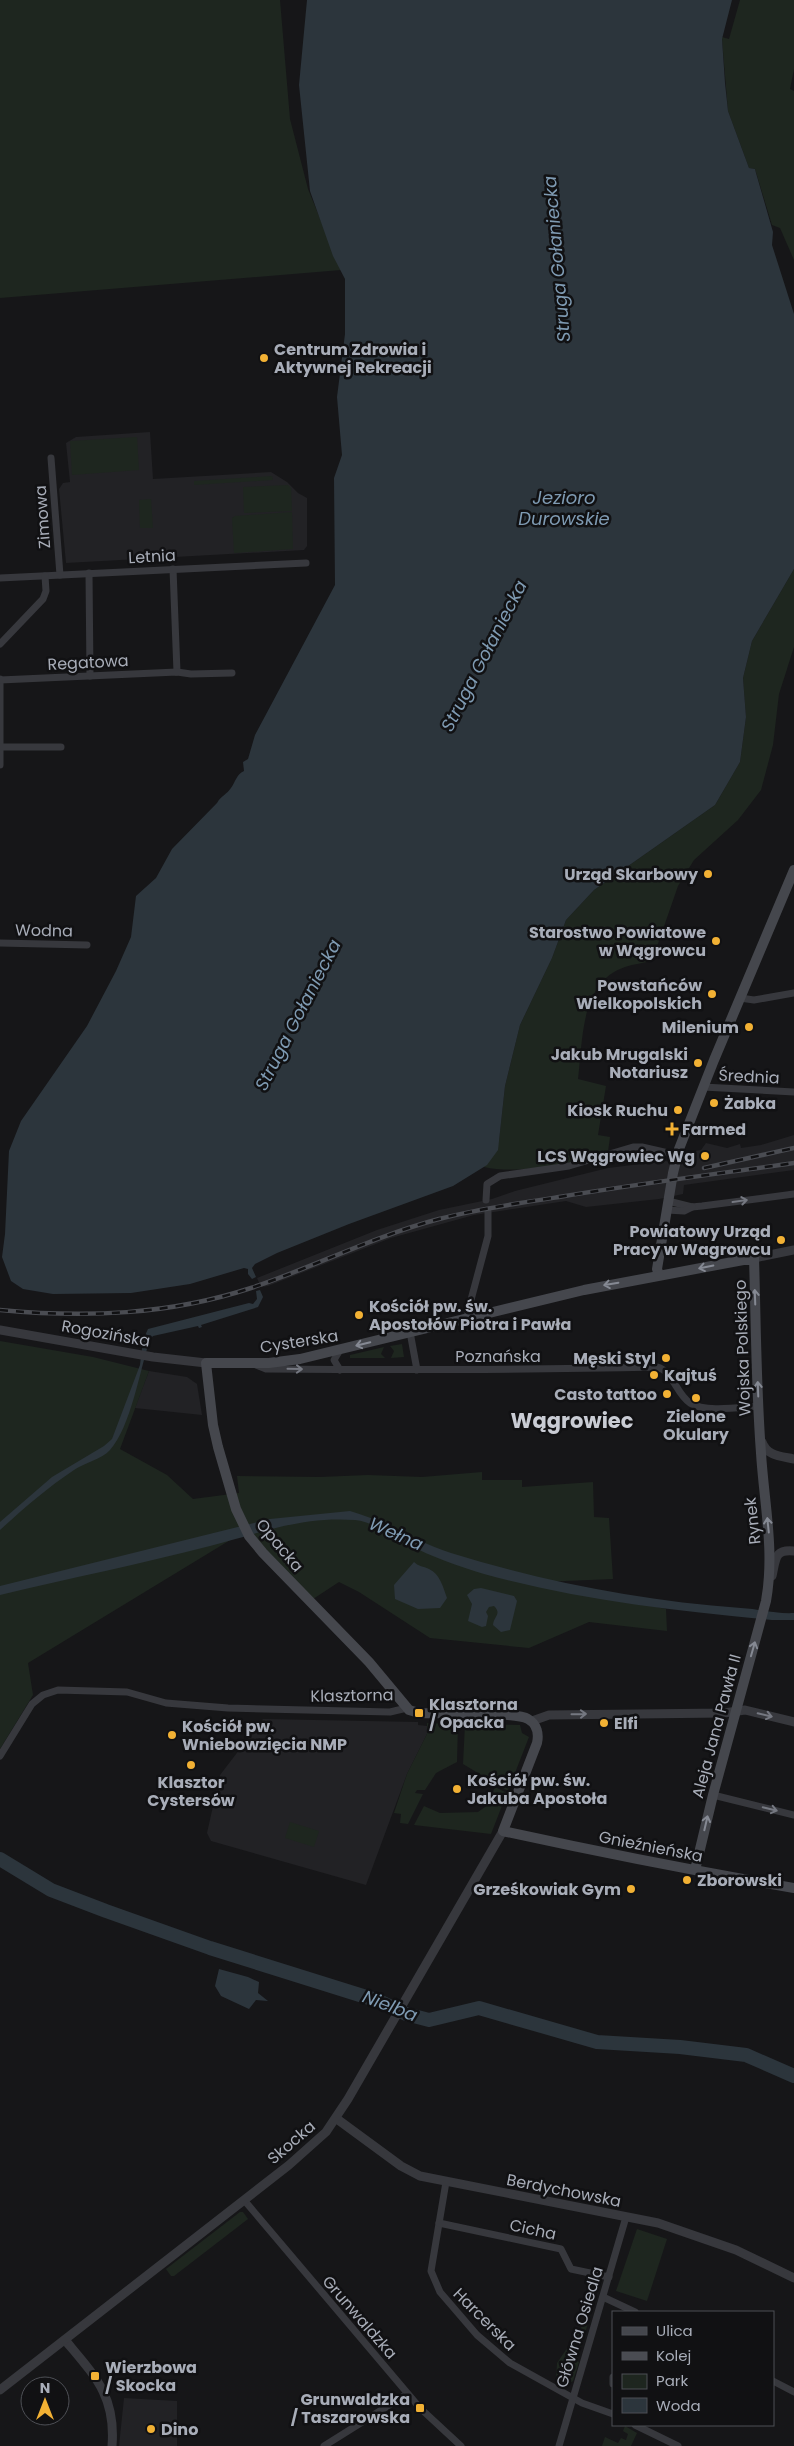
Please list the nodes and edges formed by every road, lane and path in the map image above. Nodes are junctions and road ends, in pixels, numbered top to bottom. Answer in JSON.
{"nodes":[{"id":1,"x":51,"y":458,"type":"dead end"},
{"id":2,"x":306,"y":562,"type":"dead end"},
{"id":3,"x":173,"y":569,"type":"junction"},
{"id":4,"x":89,"y":573,"type":"junction"},
{"id":5,"x":60,"y":575,"type":"junction"},
{"id":6,"x":45,"y":576,"type":"junction"},
{"id":7,"x":0,"y":578,"type":"edge"},
{"id":8,"x":0,"y":644,"type":"edge"},
{"id":9,"x":177,"y":672,"type":"junction"},
{"id":10,"x":232,"y":673,"type":"dead end"},
{"id":11,"x":90,"y":676,"type":"junction"},
{"id":12,"x":0,"y":679,"type":"edge"},
{"id":13,"x":61,"y":746,"type":"dead end"},
{"id":14,"x":0,"y":747,"type":"edge"},
{"id":15,"x":0,"y":765,"type":"edge"},
{"id":16,"x":794,"y":870,"type":"edge"},
{"id":17,"x":0,"y":943,"type":"edge"},
{"id":18,"x":87,"y":945,"type":"dead end"},
{"id":19,"x":794,"y":993,"type":"edge"},
{"id":20,"x":740,"y":998,"type":"junction"},
{"id":21,"x":703,"y":1087,"type":"junction"},
{"id":22,"x":794,"y":1092,"type":"edge"},
{"id":23,"x":678,"y":1155,"type":"junction"},
{"id":24,"x":794,"y":1194,"type":"edge"},
{"id":25,"x":486,"y":1200,"type":"dead end"},
{"id":26,"x":668,"y":1206,"type":"junction"},
{"id":27,"x":488,"y":1212,"type":"dead end"},
{"id":28,"x":794,"y":1250,"type":"edge"},
{"id":29,"x":754,"y":1258,"type":"junction"},
{"id":30,"x":659,"y":1275,"type":"junction"},
{"id":31,"x":468,"y":1318,"type":"junction"},
{"id":32,"x":0,"y":1330,"type":"edge"},
{"id":33,"x":410,"y":1332,"type":"junction"},
{"id":34,"x":340,"y":1350,"type":"junction"},
{"id":35,"x":206,"y":1363,"type":"junction"},
{"id":36,"x":250,"y":1363,"type":"junction"},
{"id":37,"x":340,"y":1370,"type":"junction"},
{"id":38,"x":417,"y":1370,"type":"junction"},
{"id":39,"x":759,"y":1406,"type":"junction"},
{"id":40,"x":760,"y":1437,"type":"junction"},
{"id":41,"x":794,"y":1459,"type":"edge"},
{"id":42,"x":794,"y":1551,"type":"edge"},
{"id":43,"x":767,"y":1596,"type":"junction"},
{"id":44,"x":407,"y":1708,"type":"junction"},
{"id":45,"x":736,"y":1711,"type":"junction"},
{"id":46,"x":532,"y":1722,"type":"junction"},
{"id":47,"x":794,"y":1722,"type":"edge"},
{"id":48,"x":0,"y":1756,"type":"edge"},
{"id":49,"x":713,"y":1794,"type":"junction"},
{"id":50,"x":794,"y":1815,"type":"edge"},
{"id":51,"x":503,"y":1831,"type":"junction"},
{"id":52,"x":696,"y":1870,"type":"junction"},
{"id":53,"x":794,"y":1888,"type":"edge"},
{"id":54,"x":336,"y":2119,"type":"junction"},
{"id":55,"x":446,"y":2182,"type":"junction"},
{"id":56,"x":244,"y":2200,"type":"junction"},
{"id":57,"x":626,"y":2217,"type":"junction"},
{"id":58,"x":439,"y":2222,"type":"junction"},
{"id":59,"x":609,"y":2277,"type":"junction"},
{"id":60,"x":794,"y":2278,"type":"edge"},
{"id":61,"x":603,"y":2297,"type":"junction"},
{"id":62,"x":630,"y":2311,"type":"edge"},
{"id":63,"x":65,"y":2340,"type":"junction"},
{"id":64,"x":774,"y":2382,"type":"edge"},
{"id":65,"x":0,"y":2390,"type":"edge"},
{"id":66,"x":794,"y":2392,"type":"edge"},
{"id":67,"x":407,"y":2394,"type":"junction"},
{"id":68,"x":573,"y":2398,"type":"junction"},
{"id":69,"x":612,"y":2414,"type":"edge"},
{"id":70,"x":637,"y":2426,"type":"edge"},
{"id":71,"x":457,"y":2445,"type":"edge"},
{"id":72,"x":112,"y":2446,"type":"edge"},
{"id":73,"x":324,"y":2446,"type":"edge"},
{"id":74,"x":559,"y":2446,"type":"edge"},
{"id":75,"x":678,"y":2446,"type":"edge"}],
"edges":[{"from":1,"to":5,"type":"street","name":"Zimowa"},
{"from":2,"to":3,"type":"street","name":"Letnia"},
{"from":3,"to":4,"type":"street","name":"Letnia"},
{"from":3,"to":9,"type":"street"},
{"from":4,"to":5,"type":"street","name":"Letnia"},
{"from":4,"to":11,"type":"street"},
{"from":5,"to":6,"type":"street","name":"Letnia"},
{"from":6,"to":7,"type":"street","name":"Letnia"},
{"from":6,"to":8,"type":"street"},
{"from":9,"to":10,"type":"street","name":"Regatowa"},
{"from":9,"to":11,"type":"street","name":"Regatowa"},
{"from":11,"to":12,"type":"street","name":"Regatowa"},
{"from":12,"to":14,"type":"street"},
{"from":13,"to":14,"type":"street"},
{"from":14,"to":15,"type":"street"},
{"from":16,"to":20,"type":"main road"},
{"from":17,"to":18,"type":"street","name":"Wodna"},
{"from":19,"to":20,"type":"street"},
{"from":20,"to":21,"type":"main road"},
{"from":21,"to":22,"type":"street","name":"Średnia"},
{"from":21,"to":23,"type":"main road"},
{"from":23,"to":25,"type":"street"},
{"from":23,"to":26,"type":"main road"},
{"from":26,"to":24,"type":"street","one_way":true},
{"from":26,"to":30,"type":"main road"},
{"from":27,"to":31,"type":"street"},
{"from":28,"to":29,"type":"street"},
{"from":29,"to":30,"type":"main road","name":"Cysterska","one_way":true},
{"from":39,"to":29,"type":"main road","name":"Wojska Polskiego","one_way":true},
{"from":30,"to":31,"type":"main road","name":"Cysterska","one_way":true},
{"from":31,"to":33,"type":"main road","name":"Cysterska"},
{"from":32,"to":35,"type":"street","name":"Rogozińska"},
{"from":33,"to":34,"type":"main road","name":"Cysterska","one_way":true},
{"from":33,"to":38,"type":"street"},
{"from":34,"to":36,"type":"main road","name":"Cysterska"},
{"from":34,"to":37,"type":"street"},
{"from":35,"to":36,"type":"main road","name":"Cysterska"},
{"from":35,"to":44,"type":"main road","name":"Opacka"},
{"from":36,"to":37,"type":"street","name":"Poznańska","one_way":true},
{"from":37,"to":38,"type":"street","name":"Poznańska"},
{"from":38,"to":39,"type":"street","name":"Poznańska"},
{"from":39,"to":40,"type":"main road","name":"Wojska Polskiego"},
{"from":40,"to":41,"type":"street"},
{"from":43,"to":40,"type":"main road","name":"Rynek","one_way":true},
{"from":42,"to":43,"type":"street","name":"Rynek"},
{"from":45,"to":43,"type":"main road","name":"Aleja Jana Pawła II","one_way":true},
{"from":44,"to":46,"type":"main road","name":"Klasztorna"},
{"from":44,"to":48,"type":"street","name":"Klasztorna"},
{"from":46,"to":45,"type":"street","one_way":true},
{"from":45,"to":47,"type":"street","one_way":true},
{"from":45,"to":49,"type":"main road","name":"Aleja Jana Pawła II"},
{"from":46,"to":51,"type":"main road"},
{"from":49,"to":50,"type":"street","one_way":true},
{"from":52,"to":49,"type":"main road","name":"Aleja Jana Pawła II","one_way":true},
{"from":51,"to":52,"type":"main road","name":"Gnieźnieńska"},
{"from":51,"to":54,"type":"street","name":"Skocka"},
{"from":52,"to":53,"type":"main road","name":"Gnieźnieńska"},
{"from":54,"to":55,"type":"street","name":"Berdychowska"},
{"from":54,"to":56,"type":"street","name":"Skocka"},
{"from":55,"to":57,"type":"street","name":"Berdychowska"},
{"from":55,"to":58,"type":"street","name":"Harcerska"},
{"from":56,"to":63,"type":"street","name":"Skocka"},
{"from":56,"to":67,"type":"street","name":"Grunwaldzka"},
{"from":57,"to":59,"type":"street","name":"Główna Osiedla"},
{"from":57,"to":60,"type":"street","name":"Berdychowska"},
{"from":58,"to":59,"type":"street","name":"Cicha"},
{"from":58,"to":68,"type":"street","name":"Harcerska"},
{"from":59,"to":61,"type":"street","name":"Główna Osiedla"},
{"from":61,"to":62,"type":"street"},
{"from":61,"to":68,"type":"street","name":"Główna Osiedla"},
{"from":63,"to":65,"type":"street","name":"Skocka"},
{"from":63,"to":72,"type":"street"},
{"from":64,"to":66,"type":"street"},
{"from":67,"to":71,"type":"street","name":"Grunwaldzka"},
{"from":67,"to":73,"type":"street"},
{"from":68,"to":69,"type":"street","name":"Harcerska"},
{"from":68,"to":74,"type":"street","name":"Główna Osiedla"},
{"from":70,"to":75,"type":"street"}]}
